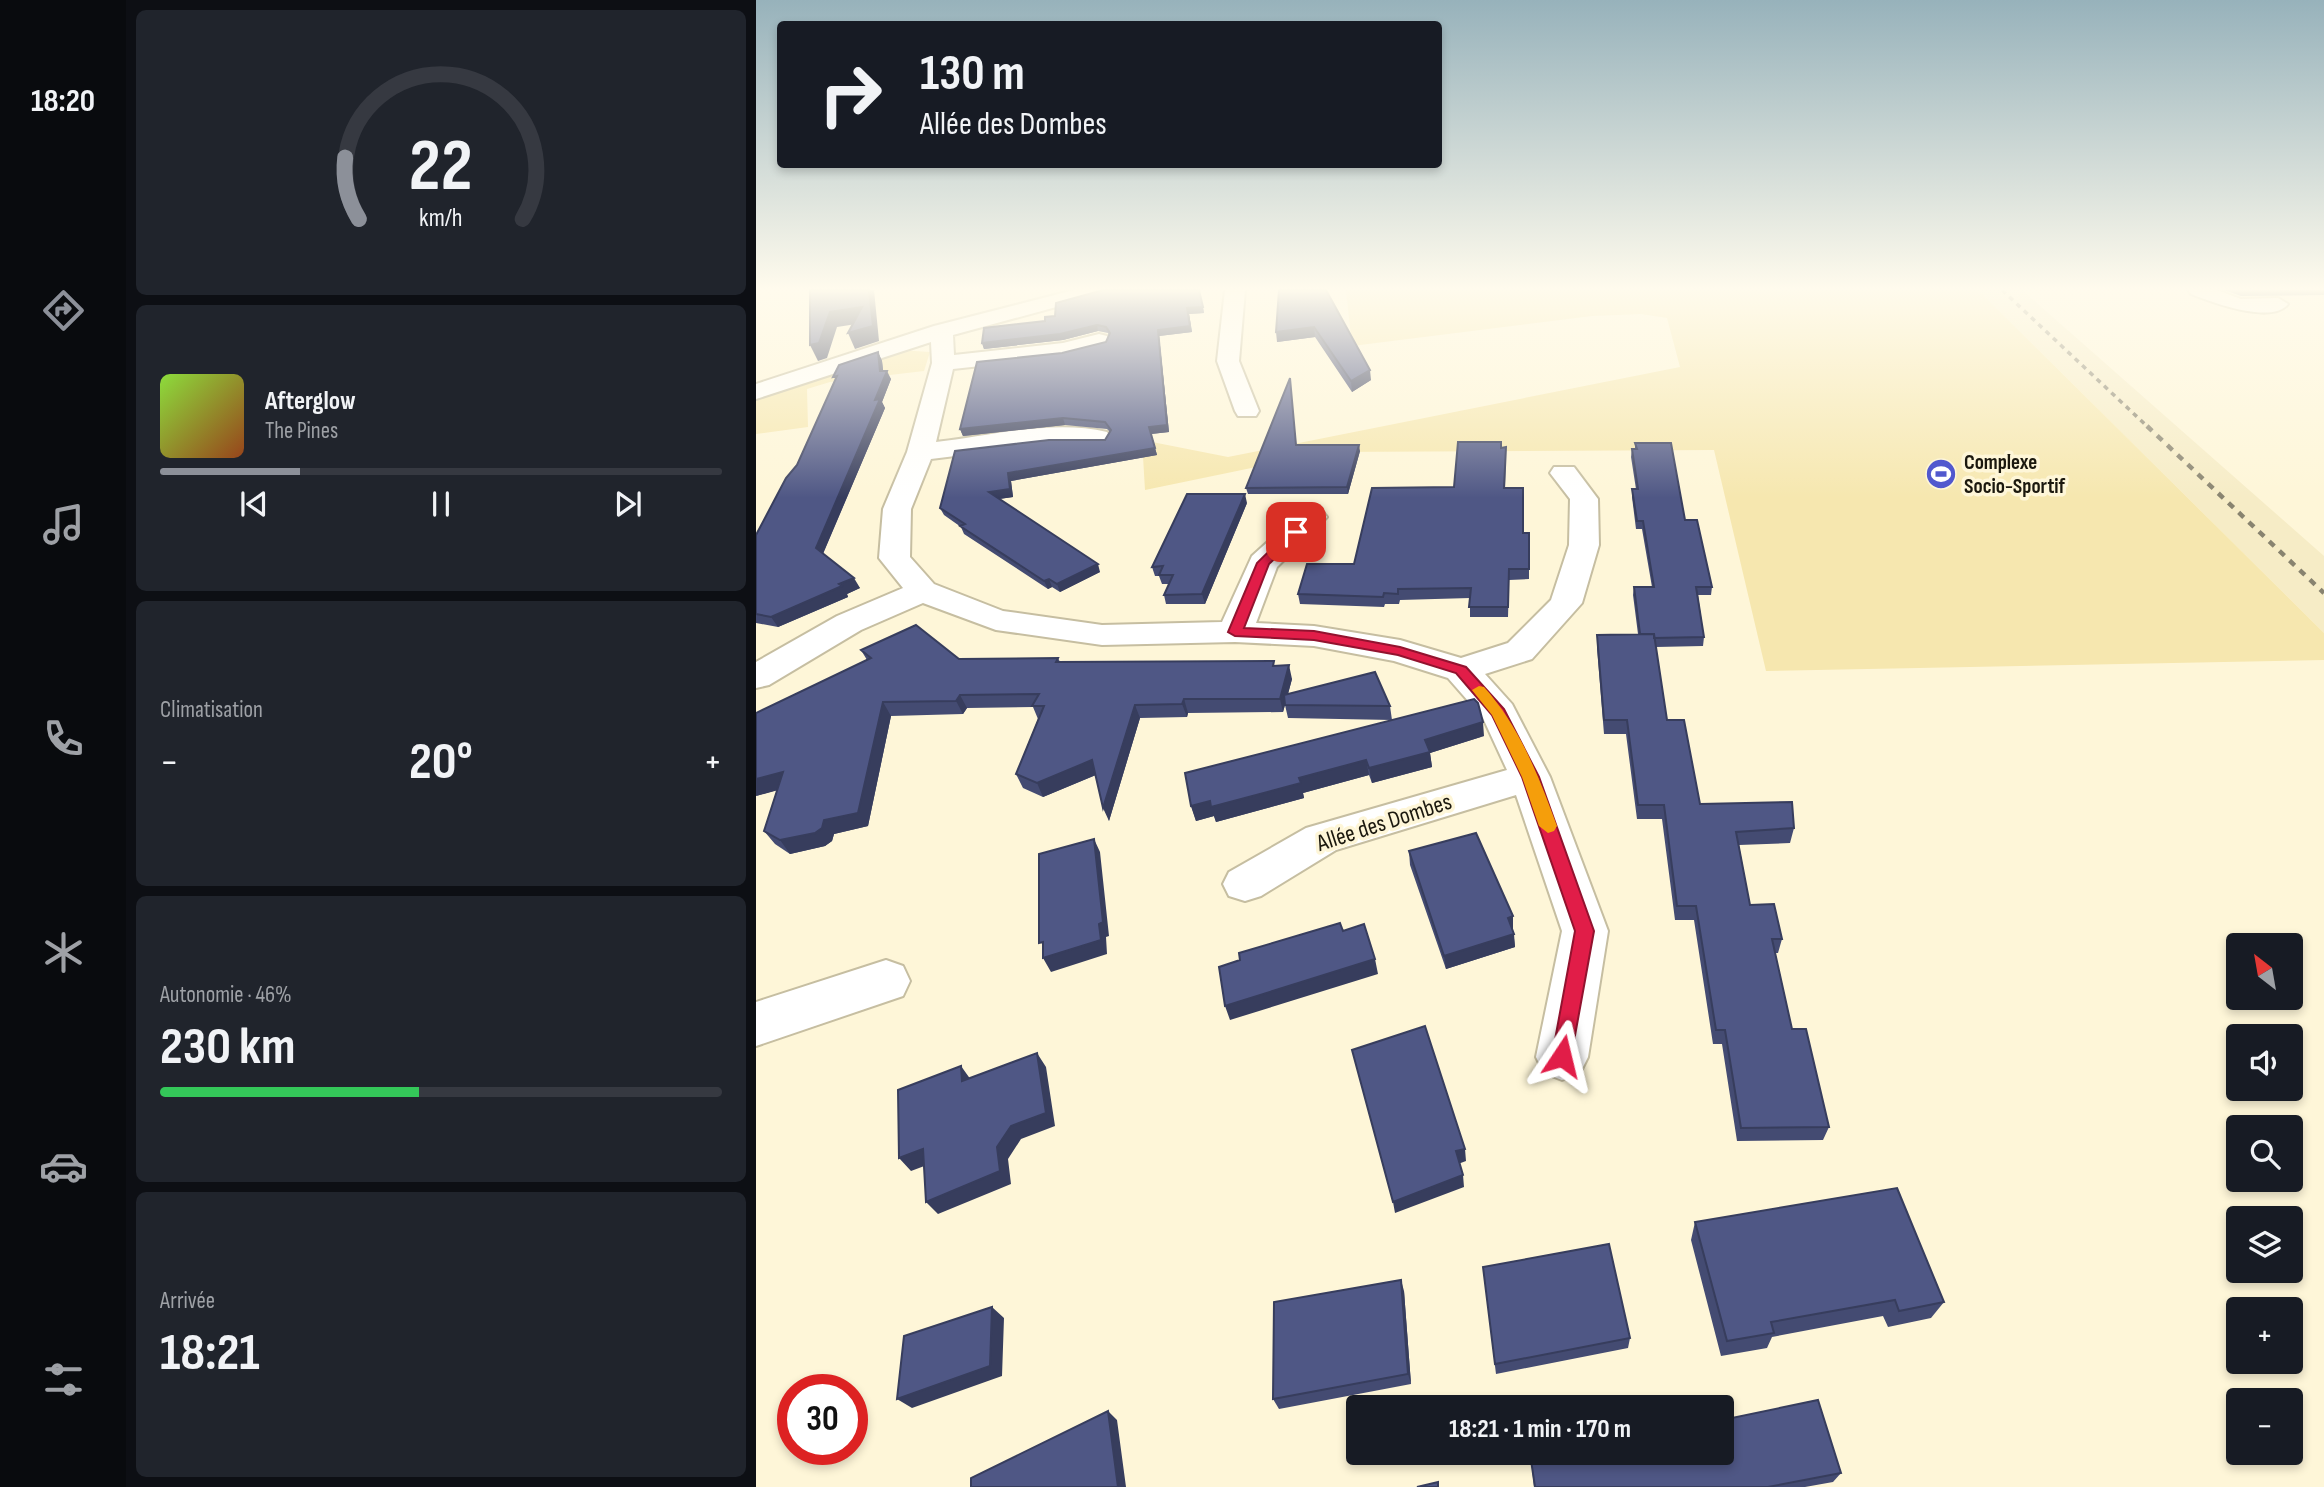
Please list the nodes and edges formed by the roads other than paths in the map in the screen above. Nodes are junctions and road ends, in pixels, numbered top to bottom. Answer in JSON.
{"nodes":[{"id":1,"x":892,"y":359,"type":"edge"},
{"id":2,"x":939,"y":359,"type":"edge"},
{"id":3,"x":1228,"y":359,"type":"edge"},
{"id":4,"x":756,"y":393,"type":"edge"},
{"id":5,"x":1247,"y":411,"type":"dead end"},
{"id":6,"x":1098,"y":438,"type":"edge"},
{"id":7,"x":920,"y":452,"type":"junction"},
{"id":8,"x":1564,"y":473,"type":"dead end"},
{"id":9,"x":1312,"y":517,"type":"dead end"},
{"id":10,"x":923,"y":591,"type":"junction"},
{"id":11,"x":1235,"y":632,"type":"junction"},
{"id":12,"x":1461,"y":670,"type":"junction"},
{"id":13,"x":756,"y":677,"type":"edge"},
{"id":14,"x":1531,"y":777,"type":"junction"},
{"id":15,"x":1245,"y":884,"type":"dead end"},
{"id":16,"x":886,"y":981,"type":"dead end"},
{"id":17,"x":756,"y":1024,"type":"edge"},
{"id":18,"x":1562,"y":1056,"type":"dead end"}],
"edges":[{"from":1,"to":4,"type":"street"},
{"from":2,"to":7,"type":"street"},
{"from":3,"to":5,"type":"street"},
{"from":6,"to":7,"type":"street"},
{"from":7,"to":10,"type":"street"},
{"from":8,"to":12,"type":"street"},
{"from":9,"to":11,"type":"street"},
{"from":10,"to":11,"type":"street"},
{"from":10,"to":13,"type":"street"},
{"from":11,"to":12,"type":"street"},
{"from":12,"to":14,"type":"street"},
{"from":14,"to":15,"type":"street","name":"Allée des Dombes"},
{"from":14,"to":18,"type":"street"},
{"from":16,"to":17,"type":"street"}]}
